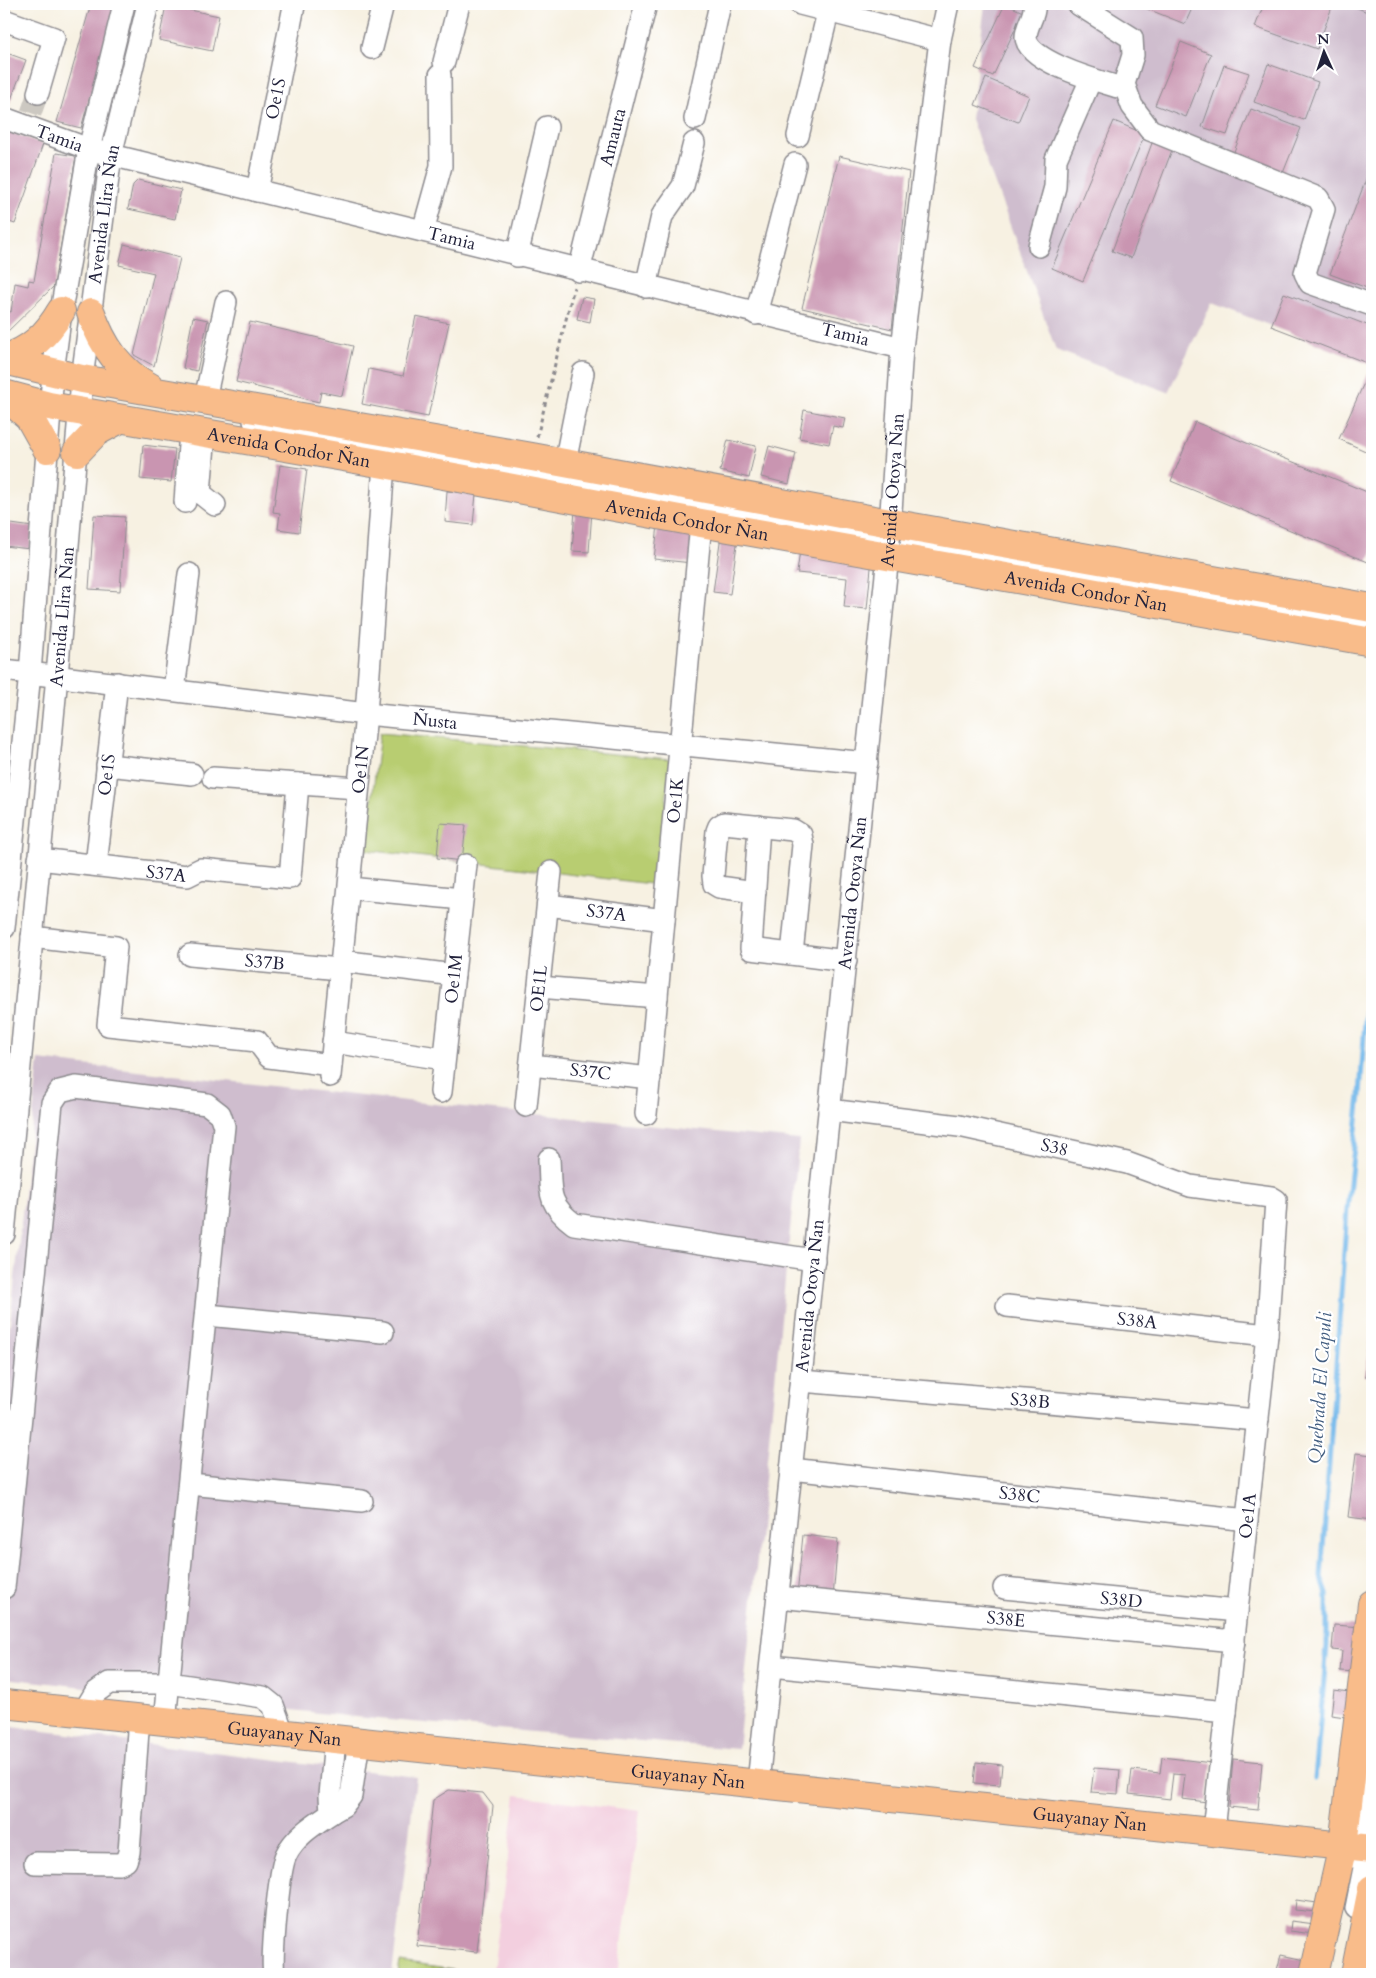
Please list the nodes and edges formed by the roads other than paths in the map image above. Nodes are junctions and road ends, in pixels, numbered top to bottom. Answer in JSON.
{"nodes":[{"id":1,"x":124,"y":4,"type":"edge"},
{"id":2,"x":148,"y":4,"type":"edge"},
{"id":3,"x":383,"y":4,"type":"edge"},
{"id":4,"x":459,"y":4,"type":"edge"},
{"id":5,"x":646,"y":4,"type":"edge"},
{"id":6,"x":720,"y":4,"type":"edge"},
{"id":7,"x":800,"y":4,"type":"edge"},
{"id":8,"x":948,"y":4,"type":"edge"},
{"id":9,"x":1034,"y":4,"type":"edge"},
{"id":10,"x":1078,"y":4,"type":"edge"},
{"id":11,"x":294,"y":6,"type":"dead end"},
{"id":12,"x":829,"y":7,"type":"edge"},
{"id":13,"x":4,"y":20,"type":"edge"},
{"id":14,"x":940,"y":40,"type":"junction"},
{"id":15,"x":372,"y":48,"type":"dead end"},
{"id":16,"x":1091,"y":79,"type":"junction"},
{"id":17,"x":1124,"y":84,"type":"junction"},
{"id":18,"x":38,"y":93,"type":"tunnel mouth"},
{"id":19,"x":4,"y":118,"type":"edge"},
{"id":20,"x":695,"y":119,"type":"dead end"},
{"id":21,"x":547,"y":127,"type":"dead end"},
{"id":22,"x":798,"y":136,"type":"dead end"},
{"id":23,"x":694,"y":143,"type":"dead end"},
{"id":24,"x":89,"y":149,"type":"junction"},
{"id":25,"x":111,"y":155,"type":"junction"},
{"id":26,"x":795,"y":164,"type":"dead end"},
{"id":27,"x":256,"y":191,"type":"junction"},
{"id":28,"x":423,"y":231,"type":"junction"},
{"id":29,"x":1039,"y":246,"type":"dead end"},
{"id":30,"x":517,"y":256,"type":"junction"},
{"id":31,"x":579,"y":271,"type":"junction"},
{"id":32,"x":646,"y":287,"type":"junction"},
{"id":33,"x":226,"y":302,"type":"dead end"},
{"id":34,"x":1372,"y":305,"type":"edge"},
{"id":35,"x":61,"y":311,"type":"junction"},
{"id":36,"x":90,"y":313,"type":"junction"},
{"id":37,"x":756,"y":314,"type":"junction"},
{"id":38,"x":902,"y":348,"type":"junction"},
{"id":39,"x":4,"y":359,"type":"edge"},
{"id":40,"x":4,"y":371,"type":"edge"},
{"id":41,"x":584,"y":374,"type":"dead end"},
{"id":42,"x":4,"y":384,"type":"edge"},
{"id":43,"x":51,"y":389,"type":"junction"},
{"id":44,"x":160,"y":392,"type":"junction"},
{"id":45,"x":4,"y":395,"type":"edge"},
{"id":46,"x":81,"y":395,"type":"junction"},
{"id":47,"x":205,"y":399,"type":"junction"},
{"id":48,"x":120,"y":419,"type":"junction"},
{"id":49,"x":197,"y":432,"type":"junction"},
{"id":50,"x":47,"y":449,"type":"junction"},
{"id":51,"x":77,"y":452,"type":"junction"},
{"id":52,"x":565,"y":463,"type":"junction"},
{"id":53,"x":384,"y":464,"type":"junction"},
{"id":54,"x":184,"y":502,"type":"dead end"},
{"id":55,"x":215,"y":505,"type":"dead end"},
{"id":56,"x":701,"y":523,"type":"junction"},
{"id":57,"x":889,"y":541,"type":"junction"},
{"id":58,"x":189,"y":574,"type":"dead end"},
{"id":59,"x":1372,"y":608,"type":"edge"},
{"id":60,"x":1372,"y":625,"type":"edge"},
{"id":61,"x":1372,"y":642,"type":"edge"},
{"id":62,"x":4,"y":670,"type":"edge"},
{"id":63,"x":30,"y":673,"type":"junction"},
{"id":64,"x":57,"y":676,"type":"junction"},
{"id":65,"x":117,"y":683,"type":"junction"},
{"id":66,"x":174,"y":690,"type":"junction"},
{"id":67,"x":366,"y":714,"type":"junction"},
{"id":68,"x":681,"y":744,"type":"junction"},
{"id":69,"x":866,"y":763,"type":"junction"},
{"id":70,"x":107,"y":765,"type":"junction"},
{"id":71,"x":192,"y":774,"type":"dead end"},
{"id":72,"x":213,"y":778,"type":"dead end"},
{"id":73,"x":298,"y":784,"type":"junction"},
{"id":74,"x":358,"y":788,"type":"junction"},
{"id":75,"x":759,"y":826,"type":"junction"},
{"id":76,"x":40,"y":859,"type":"junction"},
{"id":77,"x":96,"y":865,"type":"junction"},
{"id":78,"x":466,"y":865,"type":"dead end"},
{"id":79,"x":551,"y":872,"type":"dead end"},
{"id":80,"x":349,"y":888,"type":"junction"},
{"id":81,"x":755,"y":892,"type":"junction"},
{"id":82,"x":462,"y":899,"type":"junction"},
{"id":83,"x":548,"y":905,"type":"junction"},
{"id":84,"x":664,"y":920,"type":"junction"},
{"id":85,"x":4,"y":928,"type":"edge"},
{"id":86,"x":32,"y":937,"type":"junction"},
{"id":87,"x":792,"y":954,"type":"junction"},
{"id":88,"x":190,"y":955,"type":"dead end"},
{"id":89,"x":846,"y":961,"type":"junction"},
{"id":90,"x":341,"y":965,"type":"junction"},
{"id":91,"x":454,"y":975,"type":"junction"},
{"id":92,"x":539,"y":987,"type":"junction"},
{"id":93,"x":657,"y":997,"type":"junction"},
{"id":94,"x":333,"y":1042,"type":"junction"},
{"id":95,"x":444,"y":1059,"type":"junction"},
{"id":96,"x":531,"y":1065,"type":"junction"},
{"id":97,"x":653,"y":1083,"type":"junction"},
{"id":98,"x":441,"y":1092,"type":"dead end"},
{"id":99,"x":526,"y":1106,"type":"dead end"},
{"id":100,"x":830,"y":1110,"type":"junction"},
{"id":101,"x":646,"y":1114,"type":"dead end"},
{"id":102,"x":548,"y":1158,"type":"dead end"},
{"id":103,"x":1276,"y":1200,"type":"joint"},
{"id":104,"x":4,"y":1234,"type":"edge"},
{"id":105,"x":814,"y":1260,"type":"junction"},
{"id":106,"x":1008,"y":1306,"type":"dead end"},
{"id":107,"x":207,"y":1315,"type":"junction"},
{"id":108,"x":383,"y":1332,"type":"dead end"},
{"id":109,"x":1267,"y":1336,"type":"junction"},
{"id":110,"x":801,"y":1381,"type":"junction"},
{"id":111,"x":1258,"y":1420,"type":"junction"},
{"id":112,"x":791,"y":1469,"type":"junction"},
{"id":113,"x":190,"y":1484,"type":"junction"},
{"id":114,"x":362,"y":1501,"type":"dead end"},
{"id":115,"x":1247,"y":1520,"type":"junction"},
{"id":116,"x":4,"y":1588,"type":"edge"},
{"id":117,"x":1004,"y":1588,"type":"dead end"},
{"id":118,"x":778,"y":1597,"type":"junction"},
{"id":119,"x":1372,"y":1604,"type":"edge"},
{"id":120,"x":1238,"y":1611,"type":"junction"},
{"id":121,"x":1234,"y":1641,"type":"junction"},
{"id":122,"x":771,"y":1666,"type":"junction"},
{"id":123,"x":169,"y":1683,"type":"junction"},
{"id":124,"x":4,"y":1704,"type":"edge"},
{"id":125,"x":1226,"y":1712,"type":"junction"},
{"id":126,"x":82,"y":1713,"type":"junction"},
{"id":127,"x":152,"y":1720,"type":"junction"},
{"id":128,"x":1365,"y":1730,"type":"edge"},
{"id":129,"x":283,"y":1733,"type":"junction"},
{"id":130,"x":347,"y":1739,"type":"junction"},
{"id":131,"x":1372,"y":1754,"type":"edge"},
{"id":132,"x":758,"y":1783,"type":"junction"},
{"id":133,"x":1214,"y":1831,"type":"junction"},
{"id":134,"x":1362,"y":1843,"type":"edge"},
{"id":135,"x":35,"y":1863,"type":"dead end"},
{"id":136,"x":1372,"y":1889,"type":"edge"},
{"id":137,"x":274,"y":1974,"type":"edge"},
{"id":138,"x":1314,"y":1974,"type":"edge"},
{"id":139,"x":1328,"y":1974,"type":"edge"},
{"id":140,"x":1341,"y":1974,"type":"edge"},
{"id":141,"x":1355,"y":1974,"type":"edge"}],
"edges":[{"from":1,"to":24,"type":"street","name":"Avenida Llira Ñan"},
{"from":2,"to":25,"type":"street","name":"Avenida Llira Ñan"},
{"from":3,"to":15,"type":"street"},
{"from":4,"to":28,"type":"street"},
{"from":5,"to":31,"type":"street","name":"Amauta"},
{"from":6,"to":20,"type":"street"},
{"from":7,"to":12,"type":"street"},
{"from":8,"to":14,"type":"street","name":"Avenida Otoya Ñan"},
{"from":9,"to":16,"type":"street"},
{"from":10,"to":17,"type":"street"},
{"from":11,"to":27,"type":"street","name":"Oe1S"},
{"from":12,"to":14,"type":"street"},
{"from":12,"to":22,"type":"street"},
{"from":13,"to":18,"type":"street"},
{"from":14,"to":38,"type":"street","name":"Avenida Otoya Ñan"},
{"from":16,"to":17,"type":"street"},
{"from":16,"to":29,"type":"street"},
{"from":17,"to":34,"type":"street"},
{"from":19,"to":24,"type":"street","name":"Tamia"},
{"from":21,"to":30,"type":"street"},
{"from":23,"to":32,"type":"street"},
{"from":24,"to":25,"type":"street","name":"Tamia"},
{"from":24,"to":35,"type":"street","name":"Avenida Llira Ñan"},
{"from":25,"to":27,"type":"street","name":"Tamia"},
{"from":25,"to":36,"type":"street","name":"Avenida Llira Ñan"},
{"from":26,"to":37,"type":"street"},
{"from":27,"to":28,"type":"street","name":"Tamia"},
{"from":28,"to":30,"type":"street","name":"Tamia"},
{"from":30,"to":31,"type":"street","name":"Tamia"},
{"from":31,"to":32,"type":"street","name":"Tamia"},
{"from":32,"to":37,"type":"street","name":"Tamia"},
{"from":33,"to":47,"type":"street"},
{"from":35,"to":39,"type":"main road"},
{"from":35,"to":43,"type":"street","name":"Avenida Llira Ñan"},
{"from":36,"to":44,"type":"main road"},
{"from":36,"to":46,"type":"street","name":"Avenida Llira Ñan"},
{"from":37,"to":38,"type":"street","name":"Tamia"},
{"from":38,"to":57,"type":"street","name":"Avenida Otoya Ñan"},
{"from":39,"to":43,"type":"main road","name":"Avenida Condor Ñan"},
{"from":40,"to":43,"type":"street"},
{"from":41,"to":52,"type":"street"},
{"from":42,"to":43,"type":"street"},
{"from":43,"to":45,"type":"main road","name":"Avenida Condor Ñan"},
{"from":43,"to":46,"type":"main road","name":"Avenida Condor Ñan"},
{"from":43,"to":50,"type":"street","name":"Avenida Llira Ñan"},
{"from":44,"to":46,"type":"main road","name":"Avenida Condor Ñan"},
{"from":44,"to":47,"type":"main road","name":"Avenida Condor Ñan"},
{"from":45,"to":50,"type":"main road"},
{"from":46,"to":48,"type":"main road","name":"Avenida Condor Ñan"},
{"from":46,"to":51,"type":"street","name":"Avenida Llira Ñan"},
{"from":46,"to":57,"type":"street"},
{"from":47,"to":52,"type":"main road","name":"Avenida Condor Ñan"},
{"from":48,"to":49,"type":"main road","name":"Avenida Condor Ñan"},
{"from":48,"to":51,"type":"main road"},
{"from":49,"to":53,"type":"main road","name":"Avenida Condor Ñan"},
{"from":49,"to":54,"type":"street"},
{"from":49,"to":55,"type":"street"},
{"from":50,"to":63,"type":"street","name":"Avenida Llira Ñan"},
{"from":51,"to":64,"type":"street","name":"Avenida Llira Ñan"},
{"from":52,"to":57,"type":"main road","name":"Avenida Condor Ñan"},
{"from":53,"to":56,"type":"main road","name":"Avenida Condor Ñan"},
{"from":53,"to":67,"type":"street","name":"Oe1N"},
{"from":56,"to":57,"type":"main road","name":"Avenida Condor Ñan"},
{"from":56,"to":68,"type":"street","name":"Oe1K"},
{"from":57,"to":59,"type":"main road","name":"Avenida Condor Ñan"},
{"from":57,"to":60,"type":"street"},
{"from":57,"to":61,"type":"main road","name":"Avenida Condor Ñan"},
{"from":57,"to":69,"type":"street","name":"Avenida Otoya Ñan"},
{"from":58,"to":66,"type":"street"},
{"from":62,"to":63,"type":"street","name":"Ñusta"},
{"from":63,"to":64,"type":"street","name":"Ñusta"},
{"from":63,"to":85,"type":"street","name":"Avenida Llira Ñan"},
{"from":64,"to":65,"type":"street","name":"Ñusta"},
{"from":64,"to":76,"type":"street","name":"Avenida Llira Ñan"},
{"from":65,"to":66,"type":"street","name":"Ñusta"},
{"from":65,"to":70,"type":"street","name":"Oe1S"},
{"from":66,"to":67,"type":"street","name":"Ñusta"},
{"from":67,"to":68,"type":"street","name":"Ñusta"},
{"from":67,"to":74,"type":"street","name":"Oe1N"},
{"from":68,"to":69,"type":"street","name":"Ñusta"},
{"from":68,"to":84,"type":"street","name":"Oe1K"},
{"from":69,"to":89,"type":"street","name":"Avenida Otoya Ñan"},
{"from":70,"to":71,"type":"street"},
{"from":70,"to":77,"type":"street","name":"Oe1S"},
{"from":72,"to":73,"type":"street"},
{"from":73,"to":74,"type":"street"},
{"from":73,"to":77,"type":"street","name":"S37A"},
{"from":74,"to":80,"type":"street","name":"Oe1N"},
{"from":75,"to":81,"type":"street"},
{"from":75,"to":81,"type":"street"},
{"from":75,"to":87,"type":"street"},
{"from":76,"to":77,"type":"street","name":"S37A"},
{"from":76,"to":86,"type":"street","name":"Avenida Llira Ñan"},
{"from":78,"to":82,"type":"street","name":"Oe1M"},
{"from":79,"to":83,"type":"street","name":"OE1L"},
{"from":80,"to":82,"type":"street"},
{"from":80,"to":90,"type":"street","name":"Oe1N"},
{"from":81,"to":87,"type":"street"},
{"from":82,"to":91,"type":"street","name":"Oe1M"},
{"from":83,"to":84,"type":"street","name":"S37A"},
{"from":83,"to":92,"type":"street","name":"OE1L"},
{"from":84,"to":93,"type":"street","name":"Oe1K"},
{"from":86,"to":94,"type":"street","name":"Oe1N"},
{"from":86,"to":104,"type":"street","name":"Avenida Llira Ñan"},
{"from":87,"to":89,"type":"street"},
{"from":88,"to":90,"type":"street","name":"S37B"},
{"from":89,"to":100,"type":"street","name":"Avenida Otoya Ñan"},
{"from":90,"to":91,"type":"street","name":"S37B"},
{"from":90,"to":94,"type":"street","name":"Oe1N"},
{"from":91,"to":95,"type":"street","name":"Oe1M"},
{"from":92,"to":93,"type":"street"},
{"from":92,"to":96,"type":"street","name":"OE1L"},
{"from":93,"to":97,"type":"street","name":"Oe1K"},
{"from":94,"to":95,"type":"street"},
{"from":95,"to":98,"type":"street","name":"Oe1M"},
{"from":96,"to":97,"type":"street","name":"S37C"},
{"from":96,"to":99,"type":"street","name":"OE1L"},
{"from":97,"to":101,"type":"street","name":"Oe1K"},
{"from":100,"to":103,"type":"street","name":"S38"},
{"from":100,"to":105,"type":"street","name":"Avenida Otoya Ñan"},
{"from":102,"to":105,"type":"street"},
{"from":103,"to":109,"type":"street","name":"Oe1A"},
{"from":105,"to":110,"type":"street","name":"Avenida Otoya Ñan"},
{"from":106,"to":109,"type":"street","name":"S38A"},
{"from":107,"to":108,"type":"street"},
{"from":107,"to":113,"type":"street"},
{"from":107,"to":116,"type":"street"},
{"from":109,"to":111,"type":"street","name":"Oe1A"},
{"from":110,"to":111,"type":"street","name":"S38B"},
{"from":110,"to":112,"type":"street","name":"Avenida Otoya Ñan"},
{"from":111,"to":115,"type":"street","name":"Oe1A"},
{"from":112,"to":115,"type":"street","name":"S38C"},
{"from":112,"to":118,"type":"street","name":"Avenida Otoya Ñan"},
{"from":113,"to":114,"type":"street"},
{"from":113,"to":123,"type":"street"},
{"from":115,"to":120,"type":"street","name":"Oe1A"},
{"from":117,"to":120,"type":"street","name":"S38D"},
{"from":118,"to":121,"type":"street","name":"S38E"},
{"from":118,"to":122,"type":"street","name":"Avenida Otoya Ñan"},
{"from":119,"to":128,"type":"main road"},
{"from":120,"to":121,"type":"street","name":"Oe1A"},
{"from":121,"to":125,"type":"street","name":"Oe1A"},
{"from":122,"to":125,"type":"street"},
{"from":122,"to":132,"type":"street","name":"Avenida Otoya Ñan"},
{"from":123,"to":126,"type":"street"},
{"from":123,"to":127,"type":"street"},
{"from":123,"to":129,"type":"street"},
{"from":124,"to":126,"type":"main road","name":"Guayanay Ñan"},
{"from":125,"to":133,"type":"street","name":"Oe1A"},
{"from":126,"to":127,"type":"main road","name":"Guayanay Ñan"},
{"from":127,"to":129,"type":"main road","name":"Guayanay Ñan"},
{"from":127,"to":135,"type":"street"},
{"from":128,"to":134,"type":"main road"},
{"from":129,"to":130,"type":"main road","name":"Guayanay Ñan"},
{"from":130,"to":132,"type":"main road","name":"Guayanay Ñan"},
{"from":130,"to":137,"type":"street"},
{"from":131,"to":134,"type":"street"},
{"from":132,"to":133,"type":"main road","name":"Guayanay Ñan"},
{"from":133,"to":134,"type":"main road","name":"Guayanay Ñan"},
{"from":134,"to":138,"type":"main road"},
{"from":134,"to":139,"type":"street"},
{"from":134,"to":140,"type":"street"},
{"from":136,"to":141,"type":"main road"}]}
